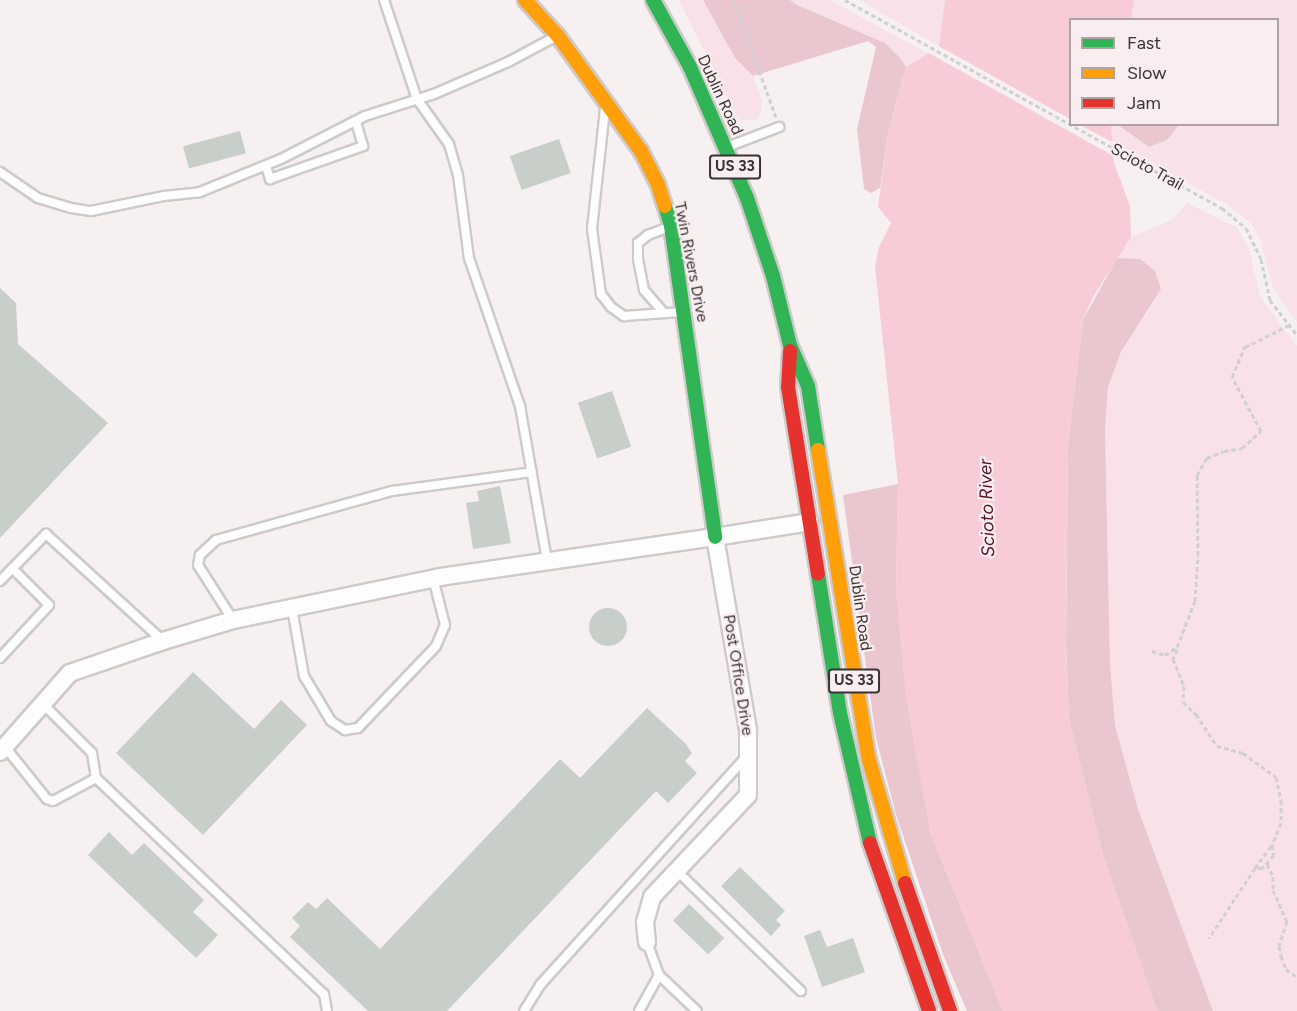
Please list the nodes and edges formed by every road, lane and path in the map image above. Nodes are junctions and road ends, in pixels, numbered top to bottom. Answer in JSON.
{"nodes":[{"id":1,"x":384,"y":0,"type":"edge"},
{"id":2,"x":525,"y":0,"type":"edge"},
{"id":3,"x":654,"y":0,"type":"edge"},
{"id":4,"x":734,"y":0,"type":"edge"},
{"id":5,"x":845,"y":0,"type":"edge"},
{"id":6,"x":558,"y":36,"type":"junction"},
{"id":7,"x":417,"y":99,"type":"junction"},
{"id":8,"x":606,"y":100,"type":"junction"},
{"id":9,"x":356,"y":121,"type":"junction"},
{"id":10,"x":1069,"y":124,"type":"edge"},
{"id":11,"x":1073,"y":126,"type":"edge"},
{"id":12,"x":779,"y":127,"type":"joint"},
{"id":13,"x":727,"y":147,"type":"junction"},
{"id":14,"x":266,"y":166,"type":"junction"},
{"id":15,"x":0,"y":172,"type":"edge"},
{"id":16,"x":671,"y":226,"type":"junction"},
{"id":17,"x":684,"y":312,"type":"junction"},
{"id":18,"x":664,"y":313,"type":"junction"},
{"id":19,"x":1289,"y":325,"type":"junction"},
{"id":20,"x":1297,"y":335,"type":"edge"},
{"id":21,"x":790,"y":345,"type":"junction"},
{"id":22,"x":532,"y":472,"type":"junction"},
{"id":23,"x":810,"y":522,"type":"junction"},
{"id":24,"x":715,"y":537,"type":"junction"},
{"id":25,"x":548,"y":561,"type":"junction"},
{"id":26,"x":12,"y":568,"type":"junction"},
{"id":27,"x":433,"y":578,"type":"junction"},
{"id":28,"x":0,"y":581,"type":"edge"},
{"id":29,"x":292,"y":608,"type":"junction"},
{"id":30,"x":233,"y":620,"type":"junction"},
{"id":31,"x":163,"y":641,"type":"junction"},
{"id":32,"x":1177,"y":647,"type":"junction"},
{"id":33,"x":1152,"y":651,"type":"dead end"},
{"id":34,"x":0,"y":658,"type":"edge"},
{"id":35,"x":43,"y":704,"type":"junction"},
{"id":36,"x":3,"y":750,"type":"edge"},
{"id":37,"x":748,"y":754,"type":"junction"},
{"id":38,"x":96,"y":778,"type":"junction"},
{"id":39,"x":1272,"y":845,"type":"junction"},
{"id":40,"x":1267,"y":864,"type":"junction"},
{"id":41,"x":1255,"y":868,"type":"junction"},
{"id":42,"x":675,"y":869,"type":"junction"},
{"id":43,"x":1209,"y":938,"type":"dead end"},
{"id":44,"x":647,"y":942,"type":"joint"},
{"id":45,"x":659,"y":975,"type":"junction"},
{"id":46,"x":1297,"y":977,"type":"edge"},
{"id":47,"x":801,"y":991,"type":"dead end"},
{"id":48,"x":691,"y":1009,"type":"edge"},
{"id":49,"x":327,"y":1011,"type":"edge"},
{"id":50,"x":524,"y":1011,"type":"edge"},
{"id":51,"x":639,"y":1011,"type":"edge"},
{"id":52,"x":929,"y":1011,"type":"edge"},
{"id":53,"x":950,"y":1011,"type":"edge"}],
"edges":[{"from":1,"to":7,"type":"lane"},
{"from":2,"to":6,"type":"main road","name":"Twin Rivers Drive"},
{"from":3,"to":13,"type":"main road","name":"Dublin Road","number":"US 33"},
{"from":4,"to":12,"type":"path"},
{"from":5,"to":10,"type":"path","name":"Scioto Trail"},
{"from":6,"to":7,"type":"lane"},
{"from":6,"to":8,"type":"main road","name":"Twin Rivers Drive"},
{"from":7,"to":9,"type":"lane"},
{"from":7,"to":22,"type":"lane"},
{"from":8,"to":16,"type":"main road","name":"Twin Rivers Drive"},
{"from":8,"to":18,"type":"lane"},
{"from":9,"to":14,"type":"lane"},
{"from":9,"to":14,"type":"lane"},
{"from":11,"to":19,"type":"path","name":"Scioto Trail"},
{"from":12,"to":13,"type":"lane"},
{"from":13,"to":21,"type":"main road","name":"Dublin Road","number":"US 33"},
{"from":14,"to":15,"type":"lane"},
{"from":16,"to":17,"type":"main road","name":"Twin Rivers Drive"},
{"from":16,"to":18,"type":"lane"},
{"from":17,"to":18,"type":"lane"},
{"from":17,"to":24,"type":"main road","name":"Twin Rivers Drive"},
{"from":19,"to":20,"type":"path","name":"Scioto Trail"},
{"from":19,"to":32,"type":"path"},
{"from":21,"to":23,"type":"main road","name":"Dublin Road","number":"US 33"},
{"from":21,"to":53,"type":"main road","name":"Dublin Road","number":"US 33"},
{"from":22,"to":25,"type":"lane"},
{"from":22,"to":30,"type":"lane"},
{"from":23,"to":24,"type":"street"},
{"from":23,"to":52,"type":"main road","name":"Dublin Road","number":"US 33"},
{"from":24,"to":25,"type":"street"},
{"from":24,"to":37,"type":"street","name":"Post Office Drive"},
{"from":25,"to":27,"type":"street"},
{"from":26,"to":28,"type":"lane"},
{"from":26,"to":31,"type":"lane"},
{"from":26,"to":34,"type":"lane"},
{"from":27,"to":29,"type":"street"},
{"from":27,"to":29,"type":"lane"},
{"from":29,"to":30,"type":"street"},
{"from":30,"to":31,"type":"street"},
{"from":31,"to":35,"type":"street"},
{"from":32,"to":33,"type":"path"},
{"from":32,"to":39,"type":"path"},
{"from":35,"to":36,"type":"street"},
{"from":35,"to":38,"type":"lane"},
{"from":36,"to":38,"type":"lane"},
{"from":37,"to":42,"type":"street","name":"Post Office Drive"},
{"from":37,"to":50,"type":"lane"},
{"from":38,"to":49,"type":"lane"},
{"from":39,"to":40,"type":"path"},
{"from":39,"to":41,"type":"path"},
{"from":40,"to":41,"type":"path"},
{"from":40,"to":46,"type":"path"},
{"from":41,"to":43,"type":"path"},
{"from":42,"to":44,"type":"street","name":"Post Office Drive"},
{"from":42,"to":47,"type":"lane"},
{"from":44,"to":45,"type":"lane"},
{"from":45,"to":48,"type":"lane"},
{"from":45,"to":51,"type":"lane"}]}
